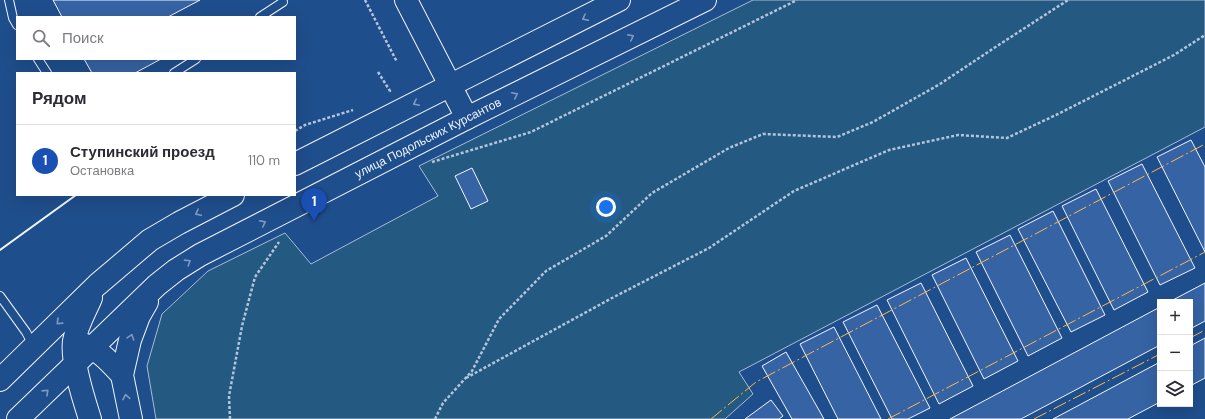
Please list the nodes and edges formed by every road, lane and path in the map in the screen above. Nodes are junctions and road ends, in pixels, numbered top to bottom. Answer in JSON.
{"nodes":[{"id":1,"x":8,"y":0,"type":"edge"},
{"id":2,"x":365,"y":0,"type":"edge"},
{"id":3,"x":406,"y":0,"type":"edge"},
{"id":4,"x":619,"y":0,"type":"edge"},
{"id":5,"x":705,"y":0,"type":"edge"},
{"id":6,"x":797,"y":0,"type":"edge"},
{"id":7,"x":1068,"y":0,"type":"edge"},
{"id":8,"x":283,"y":2,"type":"dead end"},
{"id":9,"x":262,"y":16,"type":"edge"},
{"id":10,"x":16,"y":23,"type":"edge"},
{"id":11,"x":1205,"y":35,"type":"edge"},
{"id":12,"x":39,"y":60,"type":"edge"},
{"id":13,"x":194,"y":60,"type":"edge"},
{"id":14,"x":397,"y":62,"type":"dead end"},
{"id":15,"x":46,"y":72,"type":"edge"},
{"id":16,"x":176,"y":72,"type":"edge"},
{"id":17,"x":378,"y":72,"type":"dead end"},
{"id":18,"x":451,"y":85,"type":"junction"},
{"id":19,"x":385,"y":95,"type":"dead end"},
{"id":20,"x":354,"y":110,"type":"dead end"},
{"id":21,"x":467,"y":118,"type":"junction"},
{"id":22,"x":296,"y":130,"type":"edge"},
{"id":23,"x":432,"y":162,"type":"dead end"},
{"id":24,"x":296,"y":163,"type":"edge"},
{"id":25,"x":231,"y":196,"type":"edge"},
{"id":26,"x":279,"y":242,"type":"dead end"},
{"id":27,"x":97,"y":285,"type":"junction"},
{"id":28,"x":157,"y":285,"type":"junction"},
{"id":29,"x":0,"y":296,"type":"edge"},
{"id":30,"x":84,"y":345,"type":"junction"},
{"id":31,"x":34,"y":347,"type":"junction"},
{"id":32,"x":75,"y":364,"type":"junction"},
{"id":33,"x":122,"y":375,"type":"junction"},
{"id":34,"x":466,"y":378,"type":"junction"},
{"id":35,"x":0,"y":380,"type":"edge"},
{"id":36,"x":18,"y":419,"type":"edge"},
{"id":37,"x":90,"y":419,"type":"edge"},
{"id":38,"x":131,"y":419,"type":"edge"},
{"id":39,"x":230,"y":419,"type":"edge"},
{"id":40,"x":435,"y":419,"type":"edge"}],
"edges":[{"from":1,"to":10,"type":"lane"},
{"from":2,"to":14,"type":"path"},
{"from":3,"to":18,"type":"main road"},
{"from":4,"to":18,"type":"main road","one_way":true},
{"from":21,"to":5,"type":"main road","name":"улица Подольских Курсантов","one_way":true},
{"from":6,"to":23,"type":"path"},
{"from":7,"to":34,"type":"path"},
{"from":8,"to":9,"type":"lane"},
{"from":11,"to":34,"type":"path"},
{"from":12,"to":15,"type":"lane"},
{"from":13,"to":16,"type":"lane"},
{"from":17,"to":19,"type":"path"},
{"from":18,"to":21,"type":"main road"},
{"from":18,"to":24,"type":"main road","one_way":true},
{"from":20,"to":22,"type":"path"},
{"from":28,"to":21,"type":"main road","name":"улица Подольских Курсантов","one_way":true},
{"from":25,"to":27,"type":"main road","one_way":true},
{"from":26,"to":39,"type":"path"},
{"from":27,"to":30,"type":"main road"},
{"from":27,"to":31,"type":"main road","one_way":true},
{"from":28,"to":30,"type":"main road","name":"улица Подольских Курсантов"},
{"from":33,"to":28,"type":"main road","name":"улица Подольских Курсантов","one_way":true},
{"from":29,"to":31,"type":"lane"},
{"from":30,"to":31,"type":"main road"},
{"from":30,"to":32,"type":"main road","name":"улица Подольских Курсантов"},
{"from":30,"to":33,"type":"main road"},
{"from":31,"to":35,"type":"main road"},
{"from":36,"to":32,"type":"main road","name":"улица Подольских Курсантов","one_way":true},
{"from":32,"to":37,"type":"main road"},
{"from":38,"to":33,"type":"main road","name":"улица Подольских Курсантов","one_way":true},
{"from":34,"to":40,"type":"path"}]}
